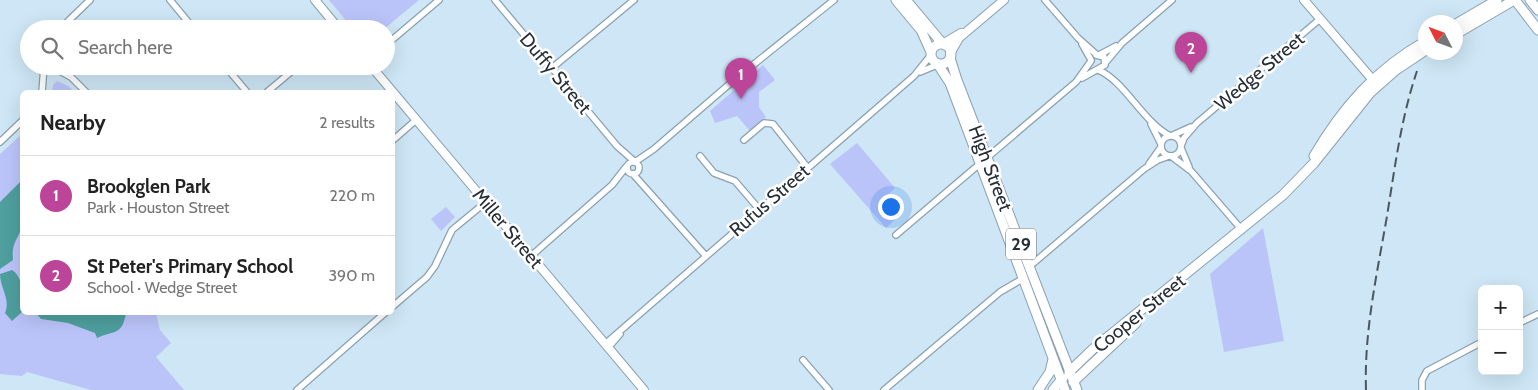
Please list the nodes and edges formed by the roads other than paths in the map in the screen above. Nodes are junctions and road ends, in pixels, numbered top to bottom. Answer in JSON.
{"nodes":[{"id":1,"x":90,"y":0,"type":"edge"},
{"id":2,"x":170,"y":0,"type":"edge"},
{"id":3,"x":315,"y":0,"type":"edge"},
{"id":4,"x":440,"y":0,"type":"edge"},
{"id":5,"x":495,"y":0,"type":"edge"},
{"id":6,"x":634,"y":0,"type":"edge"},
{"id":7,"x":834,"y":0,"type":"edge"},
{"id":8,"x":896,"y":0,"type":"edge"},
{"id":9,"x":906,"y":0,"type":"edge"},
{"id":10,"x":1004,"y":0,"type":"edge"},
{"id":11,"x":1172,"y":0,"type":"edge"},
{"id":12,"x":1304,"y":0,"type":"edge"},
{"id":13,"x":1497,"y":0,"type":"edge"},
{"id":14,"x":1514,"y":0,"type":"edge"},
{"id":15,"x":1530,"y":0,"type":"edge"},
{"id":16,"x":1047,"y":1,"type":"edge"},
{"id":17,"x":1538,"y":10,"type":"edge"},
{"id":18,"x":1320,"y":19,"type":"junction"},
{"id":19,"x":69,"y":20,"type":"edge"},
{"id":20,"x":187,"y":20,"type":"edge"},
{"id":21,"x":332,"y":20,"type":"edge"},
{"id":22,"x":1463,"y":20,"type":"edge"},
{"id":23,"x":970,"y":29,"type":"junction"},
{"id":24,"x":1463,"y":30,"type":"edge"},
{"id":25,"x":1538,"y":30,"type":"edge"},
{"id":26,"x":395,"y":38,"type":"edge"},
{"id":27,"x":1078,"y":38,"type":"junction"},
{"id":28,"x":943,"y":43,"type":"junction"},
{"id":29,"x":1122,"y":43,"type":"junction"},
{"id":30,"x":1418,"y":47,"type":"edge"},
{"id":31,"x":931,"y":54,"type":"junction"},
{"id":32,"x":1098,"y":55,"type":"junction"},
{"id":33,"x":1418,"y":55,"type":"edge"},
{"id":34,"x":950,"y":56,"type":"junction"},
{"id":35,"x":1091,"y":60,"type":"junction"},
{"id":36,"x":1106,"y":62,"type":"junction"},
{"id":37,"x":938,"y":65,"type":"junction"},
{"id":38,"x":552,"y":68,"type":"junction"},
{"id":39,"x":1098,"y":70,"type":"junction"},
{"id":40,"x":43,"y":75,"type":"edge"},
{"id":41,"x":67,"y":75,"type":"edge"},
{"id":42,"x":233,"y":75,"type":"edge"},
{"id":43,"x":287,"y":75,"type":"edge"},
{"id":44,"x":378,"y":75,"type":"edge"},
{"id":45,"x":914,"y":76,"type":"junction"},
{"id":46,"x":1076,"y":82,"type":"junction"},
{"id":47,"x":1374,"y":82,"type":"junction"},
{"id":48,"x":1118,"y":85,"type":"junction"},
{"id":49,"x":42,"y":90,"type":"edge"},
{"id":50,"x":84,"y":90,"type":"edge"},
{"id":51,"x":245,"y":90,"type":"edge"},
{"id":52,"x":269,"y":90,"type":"edge"},
{"id":53,"x":391,"y":90,"type":"edge"},
{"id":54,"x":395,"y":95,"type":"edge"},
{"id":55,"x":416,"y":120,"type":"junction"},
{"id":56,"x":1148,"y":120,"type":"junction"},
{"id":57,"x":20,"y":123,"type":"edge"},
{"id":58,"x":1198,"y":123,"type":"junction"},
{"id":59,"x":1170,"y":136,"type":"junction"},
{"id":60,"x":395,"y":138,"type":"edge"},
{"id":61,"x":744,"y":140,"type":"dead end"},
{"id":62,"x":0,"y":142,"type":"edge"},
{"id":63,"x":617,"y":146,"type":"junction"},
{"id":64,"x":1161,"y":146,"type":"junction"},
{"id":65,"x":1181,"y":147,"type":"junction"},
{"id":66,"x":654,"y":149,"type":"junction"},
{"id":67,"x":700,"y":156,"type":"dead end"},
{"id":68,"x":1170,"y":156,"type":"junction"},
{"id":69,"x":984,"y":160,"type":"junction"},
{"id":70,"x":634,"y":161,"type":"junction"},
{"id":71,"x":626,"y":167,"type":"junction"},
{"id":72,"x":807,"y":167,"type":"junction"},
{"id":73,"x":1144,"y":169,"type":"junction"},
{"id":74,"x":1191,"y":171,"type":"junction"},
{"id":75,"x":636,"y":172,"type":"junction"},
{"id":76,"x":612,"y":185,"type":"junction"},
{"id":77,"x":486,"y":202,"type":"junction"},
{"id":78,"x":758,"y":209,"type":"junction"},
{"id":79,"x":1242,"y":230,"type":"junction"},
{"id":80,"x":896,"y":235,"type":"dead end"},
{"id":81,"x":1230,"y":241,"type":"junction"},
{"id":82,"x":705,"y":255,"type":"junction"},
{"id":83,"x":531,"y":256,"type":"junction"},
{"id":84,"x":1030,"y":266,"type":"junction"},
{"id":85,"x":1022,"y":274,"type":"junction"},
{"id":86,"x":395,"y":304,"type":"edge"},
{"id":87,"x":1538,"y":314,"type":"edge"},
{"id":88,"x":383,"y":315,"type":"edge"},
{"id":89,"x":1523,"y":321,"type":"edge"},
{"id":90,"x":1478,"y":344,"type":"edge"},
{"id":91,"x":607,"y":346,"type":"junction"},
{"id":92,"x":803,"y":360,"type":"dead end"},
{"id":93,"x":1053,"y":360,"type":"junction"},
{"id":94,"x":1069,"y":372,"type":"junction"},
{"id":95,"x":1061,"y":381,"type":"junction"},
{"id":96,"x":1075,"y":386,"type":"edge"},
{"id":97,"x":297,"y":390,"type":"edge"},
{"id":98,"x":644,"y":390,"type":"edge"},
{"id":99,"x":829,"y":390,"type":"edge"},
{"id":100,"x":884,"y":390,"type":"edge"},
{"id":101,"x":1038,"y":390,"type":"edge"},
{"id":102,"x":1053,"y":390,"type":"edge"},
{"id":103,"x":1066,"y":390,"type":"edge"},
{"id":104,"x":1422,"y":390,"type":"edge"}],
"edges":[{"from":1,"to":19,"type":"street"},
{"from":2,"to":20,"type":"street"},
{"from":3,"to":21,"type":"street"},
{"from":4,"to":26,"type":"street"},
{"from":5,"to":38,"type":"street","name":"Duffy Street"},
{"from":6,"to":38,"type":"street"},
{"from":7,"to":66,"type":"street"},
{"from":8,"to":31,"type":"main road","number":"29"},
{"from":9,"to":28,"type":"main road","number":"29"},
{"from":10,"to":23,"type":"street"},
{"from":11,"to":29,"type":"street"},
{"from":12,"to":18,"type":"street"},
{"from":13,"to":22,"type":"main road"},
{"from":14,"to":24,"type":"main road"},
{"from":14,"to":25,"type":"main road"},
{"from":15,"to":17,"type":"main road"},
{"from":16,"to":27,"type":"street"},
{"from":18,"to":47,"type":"street"},
{"from":18,"to":58,"type":"street","name":"Wedge Street"},
{"from":23,"to":28,"type":"street"},
{"from":23,"to":34,"type":"street"},
{"from":27,"to":32,"type":"street"},
{"from":27,"to":35,"type":"street"},
{"from":28,"to":31,"type":"main road"},
{"from":28,"to":34,"type":"main road","number":"29"},
{"from":29,"to":32,"type":"street"},
{"from":29,"to":36,"type":"street"},
{"from":30,"to":47,"type":"main road","name":"Cooper Street"},
{"from":31,"to":37,"type":"main road","number":"29"},
{"from":31,"to":45,"type":"street","name":"Rufus Street"},
{"from":32,"to":35,"type":"street"},
{"from":32,"to":36,"type":"street"},
{"from":33,"to":47,"type":"main road","name":"Cooper Street"},
{"from":34,"to":37,"type":"main road"},
{"from":34,"to":69,"type":"main road","name":"High Street","number":"29"},
{"from":35,"to":39,"type":"street"},
{"from":35,"to":46,"type":"street"},
{"from":36,"to":39,"type":"street"},
{"from":36,"to":48,"type":"street"},
{"from":37,"to":45,"type":"street","name":"Rufus Street"},
{"from":37,"to":69,"type":"main road","name":"High Street","number":"29"},
{"from":38,"to":63,"type":"street","name":"Duffy Street"},
{"from":39,"to":46,"type":"street"},
{"from":39,"to":48,"type":"street"},
{"from":40,"to":49,"type":"street"},
{"from":41,"to":50,"type":"street"},
{"from":42,"to":51,"type":"street"},
{"from":43,"to":52,"type":"street"},
{"from":44,"to":53,"type":"street","name":"Miller Street"},
{"from":45,"to":72,"type":"street","name":"Rufus Street"},
{"from":46,"to":69,"type":"street"},
{"from":47,"to":79,"type":"main road","name":"Cooper Street"},
{"from":48,"to":56,"type":"street"},
{"from":54,"to":55,"type":"street","name":"Miller Street"},
{"from":55,"to":60,"type":"street"},
{"from":55,"to":77,"type":"street","name":"Miller Street"},
{"from":56,"to":59,"type":"street"},
{"from":56,"to":64,"type":"street"},
{"from":57,"to":62,"type":"street"},
{"from":58,"to":59,"type":"street","name":"Wedge Street"},
{"from":58,"to":65,"type":"street","name":"Wedge Street"},
{"from":59,"to":64,"type":"street"},
{"from":59,"to":65,"type":"street"},
{"from":61,"to":72,"type":"street"},
{"from":63,"to":70,"type":"street","name":"Duffy Street"},
{"from":63,"to":71,"type":"street","name":"Duffy Street"},
{"from":64,"to":68,"type":"street"},
{"from":64,"to":73,"type":"street"},
{"from":65,"to":68,"type":"street"},
{"from":65,"to":74,"type":"street"},
{"from":66,"to":70,"type":"street"},
{"from":66,"to":75,"type":"street"},
{"from":67,"to":78,"type":"street"},
{"from":68,"to":73,"type":"street"},
{"from":68,"to":74,"type":"street"},
{"from":69,"to":80,"type":"street"},
{"from":69,"to":84,"type":"main road","name":"High Street","number":"29"},
{"from":69,"to":85,"type":"main road","name":"High Street","number":"29"},
{"from":70,"to":71,"type":"street"},
{"from":70,"to":75,"type":"street","name":"Duffy Street"},
{"from":71,"to":75,"type":"street","name":"Duffy Street"},
{"from":71,"to":76,"type":"street"},
{"from":72,"to":78,"type":"street","name":"Rufus Street"},
{"from":73,"to":84,"type":"street"},
{"from":74,"to":79,"type":"street"},
{"from":75,"to":76,"type":"street"},
{"from":75,"to":82,"type":"street"},
{"from":76,"to":83,"type":"street"},
{"from":77,"to":83,"type":"street","name":"Miller Street"},
{"from":77,"to":86,"type":"street"},
{"from":78,"to":82,"type":"street","name":"Rufus Street"},
{"from":79,"to":81,"type":"main road","name":"Cooper Street"},
{"from":81,"to":94,"type":"main road","name":"Cooper Street"},
{"from":81,"to":96,"type":"main road","name":"Cooper Street"},
{"from":82,"to":91,"type":"street","name":"Rufus Street"},
{"from":83,"to":91,"type":"street","name":"Miller Street"},
{"from":84,"to":85,"type":"main road"},
{"from":84,"to":94,"type":"main road","name":"High Street","number":"29"},
{"from":85,"to":93,"type":"main road","name":"High Street","number":"29"},
{"from":85,"to":100,"type":"street"},
{"from":87,"to":89,"type":"street"},
{"from":88,"to":97,"type":"street"},
{"from":90,"to":104,"type":"street"},
{"from":91,"to":98,"type":"street","name":"Miller Street"},
{"from":92,"to":99,"type":"street"},
{"from":93,"to":95,"type":"main road","name":"High Street","number":"29"},
{"from":93,"to":101,"type":"main road"},
{"from":94,"to":95,"type":"main road","name":"Cooper Street"},
{"from":94,"to":96,"type":"main road","name":"High Street","number":"29"},
{"from":95,"to":102,"type":"main road","name":"Cooper Street"},
{"from":95,"to":103,"type":"main road","name":"High Street","number":"29"},
{"from":96,"to":103,"type":"main road","name":"Cooper Street"}]}
